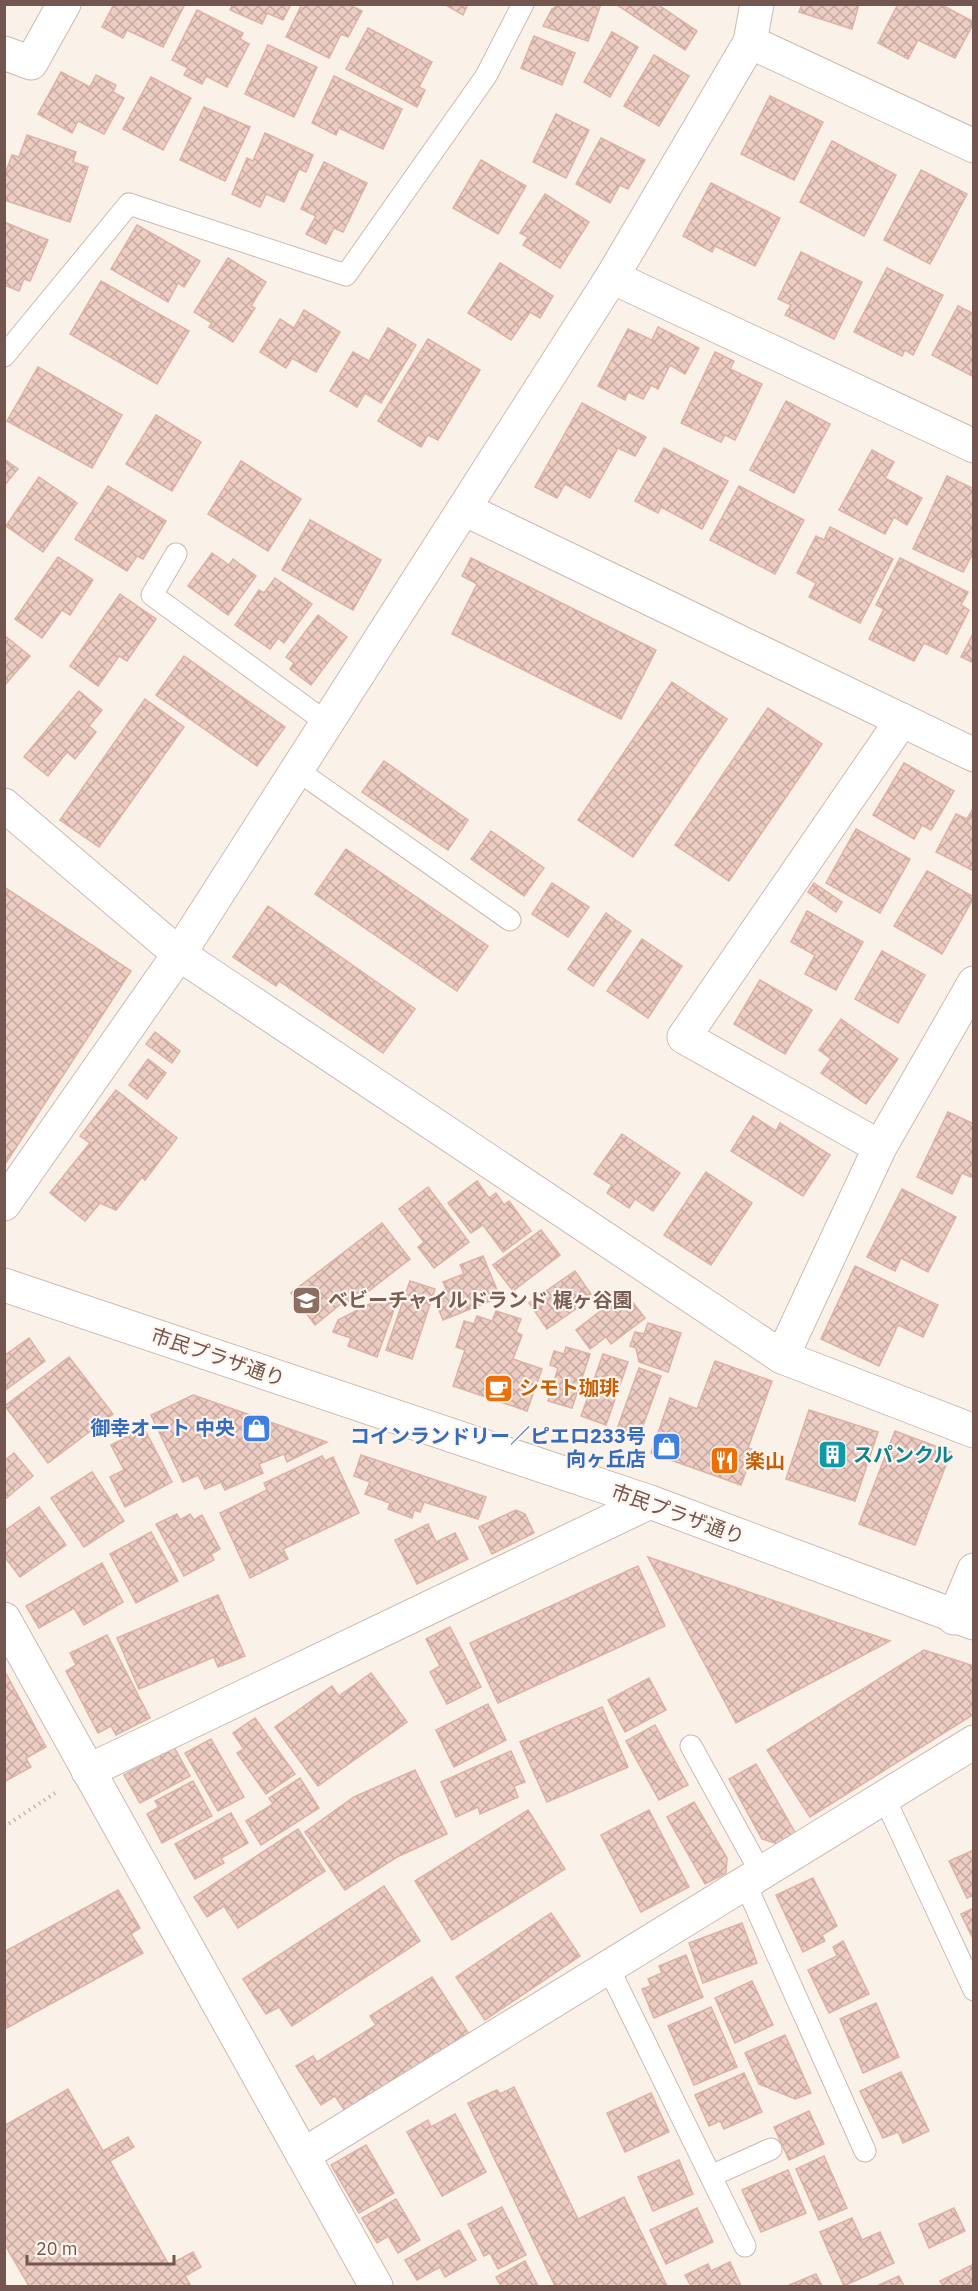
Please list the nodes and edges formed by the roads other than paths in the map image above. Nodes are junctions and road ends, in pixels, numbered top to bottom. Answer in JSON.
{"nodes":[{"id":1,"x":64,"y":4,"type":"edge"},
{"id":2,"x":523,"y":4,"type":"edge"},
{"id":3,"x":757,"y":4,"type":"edge"},
{"id":4,"x":750,"y":42,"type":"junction"},
{"id":5,"x":4,"y":53,"type":"edge"},
{"id":6,"x":974,"y":146,"type":"edge"},
{"id":7,"x":612,"y":277,"type":"junction"},
{"id":8,"x":4,"y":356,"type":"edge"},
{"id":9,"x":974,"y":446,"type":"edge"},
{"id":10,"x":464,"y":509,"type":"junction"},
{"id":11,"x":176,"y":554,"type":"dead end"},
{"id":12,"x":902,"y":720,"type":"junction"},
{"id":13,"x":327,"y":723,"type":"junction"},
{"id":14,"x":974,"y":754,"type":"edge"},
{"id":15,"x":297,"y":770,"type":"junction"},
{"id":16,"x":4,"y":805,"type":"edge"},
{"id":17,"x":510,"y":920,"type":"dead end"},
{"id":18,"x":179,"y":954,"type":"junction"},
{"id":19,"x":974,"y":983,"type":"edge"},
{"id":20,"x":880,"y":1147,"type":"junction"},
{"id":21,"x":4,"y":1204,"type":"edge"},
{"id":22,"x":4,"y":1285,"type":"edge"},
{"id":23,"x":782,"y":1357,"type":"junction"},
{"id":24,"x":974,"y":1431,"type":"edge"},
{"id":25,"x":650,"y":1502,"type":"junction"},
{"id":26,"x":974,"y":1570,"type":"edge"},
{"id":27,"x":4,"y":1619,"type":"edge"},
{"id":28,"x":964,"y":1620,"type":"edge"},
{"id":29,"x":974,"y":1742,"type":"edge"},
{"id":30,"x":691,"y":1746,"type":"dead end"},
{"id":31,"x":88,"y":1771,"type":"junction"},
{"id":32,"x":884,"y":1797,"type":"junction"},
{"id":33,"x":753,"y":1878,"type":"junction"},
{"id":34,"x":608,"y":1967,"type":"junction"},
{"id":35,"x":974,"y":1990,"type":"edge"},
{"id":36,"x":771,"y":2149,"type":"dead end"},
{"id":37,"x":865,"y":2151,"type":"dead end"},
{"id":38,"x":303,"y":2155,"type":"junction"},
{"id":39,"x":711,"y":2176,"type":"junction"},
{"id":40,"x":745,"y":2246,"type":"dead end"},
{"id":41,"x":376,"y":2286,"type":"edge"}],
"edges":[{"from":1,"to":5,"type":"street"},
{"from":2,"to":8,"type":"lane"},
{"from":3,"to":4,"type":"street"},
{"from":4,"to":6,"type":"street"},
{"from":4,"to":7,"type":"street"},
{"from":7,"to":9,"type":"street"},
{"from":7,"to":10,"type":"street"},
{"from":10,"to":12,"type":"street"},
{"from":10,"to":13,"type":"street"},
{"from":11,"to":13,"type":"lane"},
{"from":12,"to":14,"type":"street"},
{"from":12,"to":20,"type":"street"},
{"from":13,"to":15,"type":"street"},
{"from":15,"to":17,"type":"lane"},
{"from":15,"to":18,"type":"street"},
{"from":16,"to":18,"type":"street"},
{"from":18,"to":21,"type":"street"},
{"from":18,"to":23,"type":"street"},
{"from":19,"to":20,"type":"street"},
{"from":20,"to":23,"type":"street"},
{"from":22,"to":25,"type":"street","name":"市民プラザ通り"},
{"from":23,"to":24,"type":"street"},
{"from":25,"to":28,"type":"street","name":"市民プラザ通り"},
{"from":25,"to":31,"type":"street"},
{"from":26,"to":28,"type":"street"},
{"from":27,"to":31,"type":"street"},
{"from":29,"to":32,"type":"street"},
{"from":30,"to":33,"type":"lane"},
{"from":31,"to":38,"type":"street"},
{"from":32,"to":33,"type":"street"},
{"from":32,"to":35,"type":"lane"},
{"from":33,"to":34,"type":"street"},
{"from":33,"to":37,"type":"lane"},
{"from":34,"to":38,"type":"street"},
{"from":34,"to":39,"type":"lane"},
{"from":36,"to":39,"type":"lane"},
{"from":38,"to":41,"type":"street"},
{"from":39,"to":40,"type":"lane"}]}
